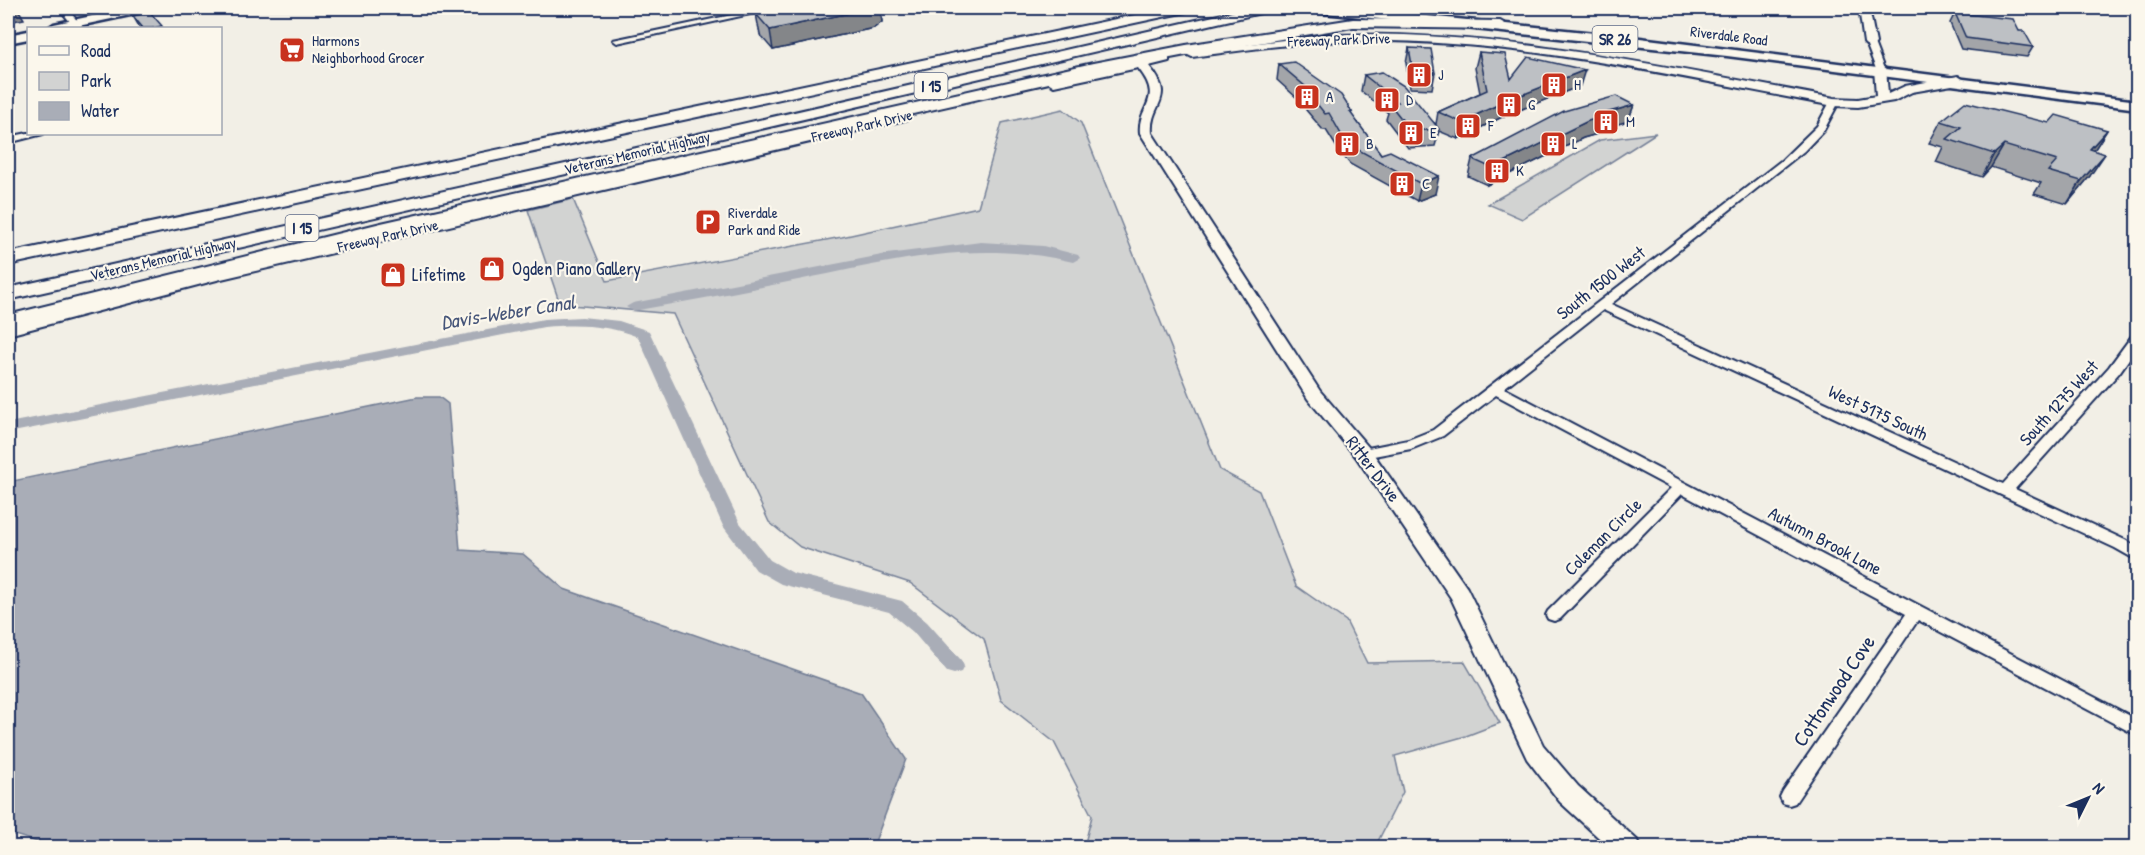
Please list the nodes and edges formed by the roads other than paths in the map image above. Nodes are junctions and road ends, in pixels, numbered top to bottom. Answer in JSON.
{"nodes":[{"id":1,"x":63,"y":8,"type":"edge"},
{"id":2,"x":145,"y":8,"type":"edge"},
{"id":3,"x":774,"y":8,"type":"edge"},
{"id":4,"x":1186,"y":8,"type":"edge"},
{"id":5,"x":1265,"y":8,"type":"edge"},
{"id":6,"x":1315,"y":8,"type":"edge"},
{"id":7,"x":1864,"y":8,"type":"edge"},
{"id":8,"x":1341,"y":10,"type":"junction"},
{"id":9,"x":1205,"y":23,"type":"junction"},
{"id":10,"x":1500,"y":25,"type":"junction"},
{"id":11,"x":77,"y":26,"type":"edge"},
{"id":12,"x":1305,"y":30,"type":"junction"},
{"id":13,"x":27,"y":34,"type":"edge"},
{"id":14,"x":8,"y":39,"type":"edge"},
{"id":15,"x":617,"y":40,"type":"dead end"},
{"id":16,"x":1870,"y":43,"type":"joint"},
{"id":17,"x":1141,"y":64,"type":"junction"},
{"id":18,"x":1880,"y":69,"type":"junction"},
{"id":19,"x":1958,"y":80,"type":"junction"},
{"id":20,"x":1882,"y":97,"type":"junction"},
{"id":21,"x":1834,"y":102,"type":"junction"},
{"id":22,"x":2138,"y":105,"type":"edge"},
{"id":23,"x":33,"y":135,"type":"edge"},
{"id":24,"x":8,"y":140,"type":"edge"},
{"id":25,"x":278,"y":200,"type":"junction"},
{"id":26,"x":8,"y":246,"type":"edge"},
{"id":27,"x":8,"y":259,"type":"edge"},
{"id":28,"x":8,"y":294,"type":"edge"},
{"id":29,"x":1602,"y":305,"type":"junction"},
{"id":30,"x":8,"y":307,"type":"edge"},
{"id":31,"x":8,"y":321,"type":"edge"},
{"id":32,"x":8,"y":330,"type":"edge"},
{"id":33,"x":2138,"y":336,"type":"edge"},
{"id":34,"x":1494,"y":389,"type":"junction"},
{"id":35,"x":1363,"y":453,"type":"junction"},
{"id":36,"x":1681,"y":487,"type":"junction"},
{"id":37,"x":2005,"y":491,"type":"junction"},
{"id":38,"x":2138,"y":556,"type":"edge"},
{"id":39,"x":1916,"y":610,"type":"junction"},
{"id":40,"x":1554,"y":615,"type":"dead end"},
{"id":41,"x":2138,"y":729,"type":"edge"},
{"id":42,"x":1789,"y":797,"type":"dead end"},
{"id":43,"x":1628,"y":848,"type":"edge"}],
"edges":[{"from":1,"to":11,"type":"street"},
{"from":2,"to":11,"type":"main road"},
{"from":3,"to":15,"type":"street"},
{"from":4,"to":25,"type":"highway","name":"Veterans Memorial Highway","number":"I 15"},
{"from":5,"to":9,"type":"highway","name":"Veterans Memorial Highway","number":"I 15"},
{"from":6,"to":8,"type":"main road","name":"Riverdale Road","number":"SR 26"},
{"from":7,"to":16,"type":"street"},
{"from":8,"to":10,"type":"main road","name":"Riverdale Road","number":"SR 26"},
{"from":8,"to":12,"type":"highway"},
{"from":9,"to":28,"type":"highway","name":"Veterans Memorial Highway","number":"I 15"},
{"from":9,"to":30,"type":"highway"},
{"from":10,"to":12,"type":"highway"},
{"from":10,"to":18,"type":"main road","name":"Riverdale Road","number":"SR 26"},
{"from":12,"to":31,"type":"highway"},
{"from":13,"to":14,"type":"main road"},
{"from":16,"to":18,"type":"street"},
{"from":17,"to":21,"type":"street","name":"Freeway Park Drive"},
{"from":17,"to":32,"type":"street","name":"Freeway Park Drive"},
{"from":17,"to":35,"type":"street","name":"Ritter Drive"},
{"from":18,"to":19,"type":"main road","name":"Riverdale Road","number":"SR 26"},
{"from":18,"to":20,"type":"street"},
{"from":19,"to":20,"type":"street"},
{"from":19,"to":22,"type":"main road","name":"Riverdale Road","number":"SR 26"},
{"from":20,"to":21,"type":"street","name":"Freeway Park Drive"},
{"from":21,"to":29,"type":"street","name":"South 1500 West"},
{"from":23,"to":24,"type":"street"},
{"from":25,"to":26,"type":"highway"},
{"from":25,"to":27,"type":"highway","name":"Veterans Memorial Highway","number":"I 15"},
{"from":29,"to":34,"type":"street","name":"South 1500 West"},
{"from":29,"to":37,"type":"street","name":"West 5175 South"},
{"from":33,"to":37,"type":"street","name":"South 1275 West"},
{"from":34,"to":35,"type":"street","name":"South 1500 West"},
{"from":34,"to":36,"type":"street","name":"Autumn Brook Lane"},
{"from":35,"to":43,"type":"street","name":"Ritter Drive"},
{"from":36,"to":39,"type":"street","name":"Autumn Brook Lane"},
{"from":36,"to":40,"type":"street","name":"Coleman Circle"},
{"from":37,"to":38,"type":"street","name":"West 5175 South"},
{"from":39,"to":41,"type":"street","name":"Autumn Brook Lane"},
{"from":39,"to":42,"type":"street","name":"Cottonwood Cove"}]}
